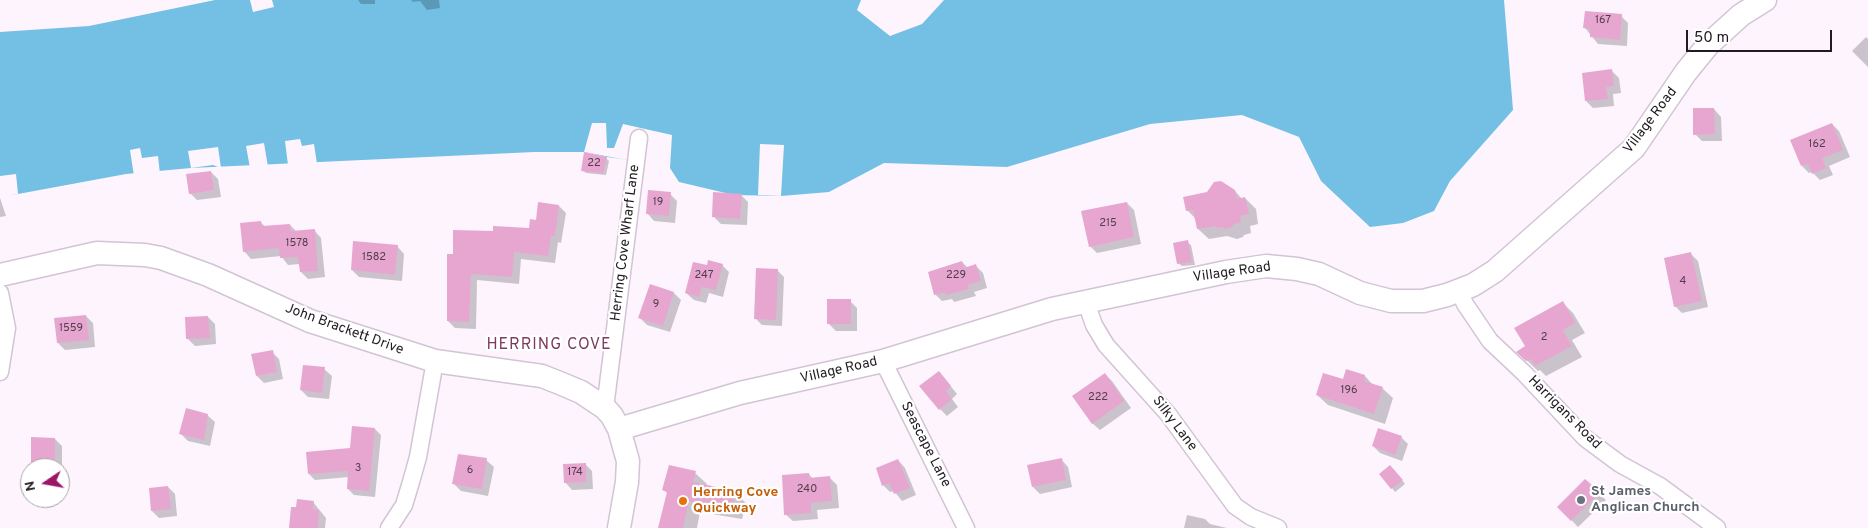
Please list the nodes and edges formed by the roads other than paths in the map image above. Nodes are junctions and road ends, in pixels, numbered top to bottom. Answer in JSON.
{"nodes":[{"id":1,"x":1765,"y":0,"type":"edge"},
{"id":2,"x":639,"y":138,"type":"dead end"},
{"id":3,"x":0,"y":275,"type":"edge"},
{"id":4,"x":1459,"y":290,"type":"junction"},
{"id":5,"x":0,"y":292,"type":"edge"},
{"id":6,"x":1086,"y":302,"type":"junction"},
{"id":7,"x":435,"y":361,"type":"junction"},
{"id":8,"x":883,"y":361,"type":"junction"},
{"id":9,"x":0,"y":372,"type":"edge"},
{"id":10,"x":605,"y":408,"type":"junction"},
{"id":11,"x":619,"y":429,"type":"junction"},
{"id":12,"x":389,"y":528,"type":"edge"},
{"id":13,"x":619,"y":528,"type":"edge"},
{"id":14,"x":966,"y":528,"type":"edge"},
{"id":15,"x":1278,"y":528,"type":"edge"},
{"id":16,"x":1717,"y":528,"type":"edge"}],
"edges":[{"from":1,"to":4,"type":"street","name":"Village Road"},
{"from":2,"to":10,"type":"street","name":"Herring Cove Wharf Lane"},
{"from":3,"to":7,"type":"street","name":"John Brackett Drive"},
{"from":4,"to":6,"type":"street","name":"Village Road"},
{"from":4,"to":16,"type":"street","name":"Harrigans Road"},
{"from":5,"to":9,"type":"street"},
{"from":6,"to":8,"type":"street","name":"Village Road"},
{"from":6,"to":15,"type":"street","name":"Silky Lane"},
{"from":7,"to":10,"type":"street","name":"John Brackett Drive"},
{"from":7,"to":12,"type":"street"},
{"from":8,"to":11,"type":"street","name":"Village Road"},
{"from":8,"to":14,"type":"street","name":"Seascape Lane"},
{"from":10,"to":11,"type":"street","name":"John Brackett Drive"},
{"from":11,"to":13,"type":"street","name":"John Brackett Drive"}]}
